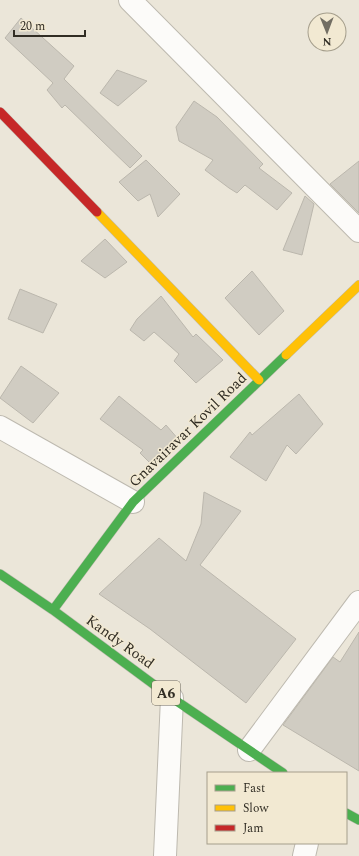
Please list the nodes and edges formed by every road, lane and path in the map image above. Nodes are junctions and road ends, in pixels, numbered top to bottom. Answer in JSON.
{"nodes":[{"id":1,"x":130,"y":0,"type":"edge"},
{"id":2,"x":0,"y":112,"type":"edge"},
{"id":3,"x":359,"y":231,"type":"edge"},
{"id":4,"x":359,"y":285,"type":"edge"},
{"id":5,"x":260,"y":380,"type":"junction"},
{"id":6,"x":0,"y":427,"type":"edge"},
{"id":7,"x":133,"y":502,"type":"junction"},
{"id":8,"x":0,"y":574,"type":"edge"},
{"id":9,"x":359,"y":602,"type":"edge"},
{"id":10,"x":52,"y":610,"type":"junction"},
{"id":11,"x":172,"y":698,"type":"junction"},
{"id":12,"x":249,"y":750,"type":"junction"},
{"id":13,"x":282,"y":772,"type":"edge"},
{"id":14,"x":347,"y":814,"type":"edge"},
{"id":15,"x":359,"y":820,"type":"edge"},
{"id":16,"x":307,"y":844,"type":"edge"},
{"id":17,"x":165,"y":856,"type":"edge"},
{"id":18,"x":304,"y":856,"type":"edge"}],
"edges":[{"from":1,"to":3,"type":"street"},
{"from":2,"to":5,"type":"main road"},
{"from":4,"to":5,"type":"main road","name":"Gnavairavar Kovil Road"},
{"from":5,"to":7,"type":"main road","name":"Gnavairavar Kovil Road"},
{"from":6,"to":7,"type":"street"},
{"from":7,"to":10,"type":"main road","name":"Gnavairavar Kovil Road"},
{"from":8,"to":10,"type":"main road","name":"Kandy Road","number":"A6"},
{"from":9,"to":12,"type":"street"},
{"from":10,"to":11,"type":"main road","name":"Kandy Road","number":"A6"},
{"from":11,"to":12,"type":"main road","name":"Kandy Road","number":"A6"},
{"from":11,"to":17,"type":"street"},
{"from":12,"to":13,"type":"main road","name":"Kandy Road","number":"A6"},
{"from":14,"to":15,"type":"main road"},
{"from":16,"to":18,"type":"street"}]}
